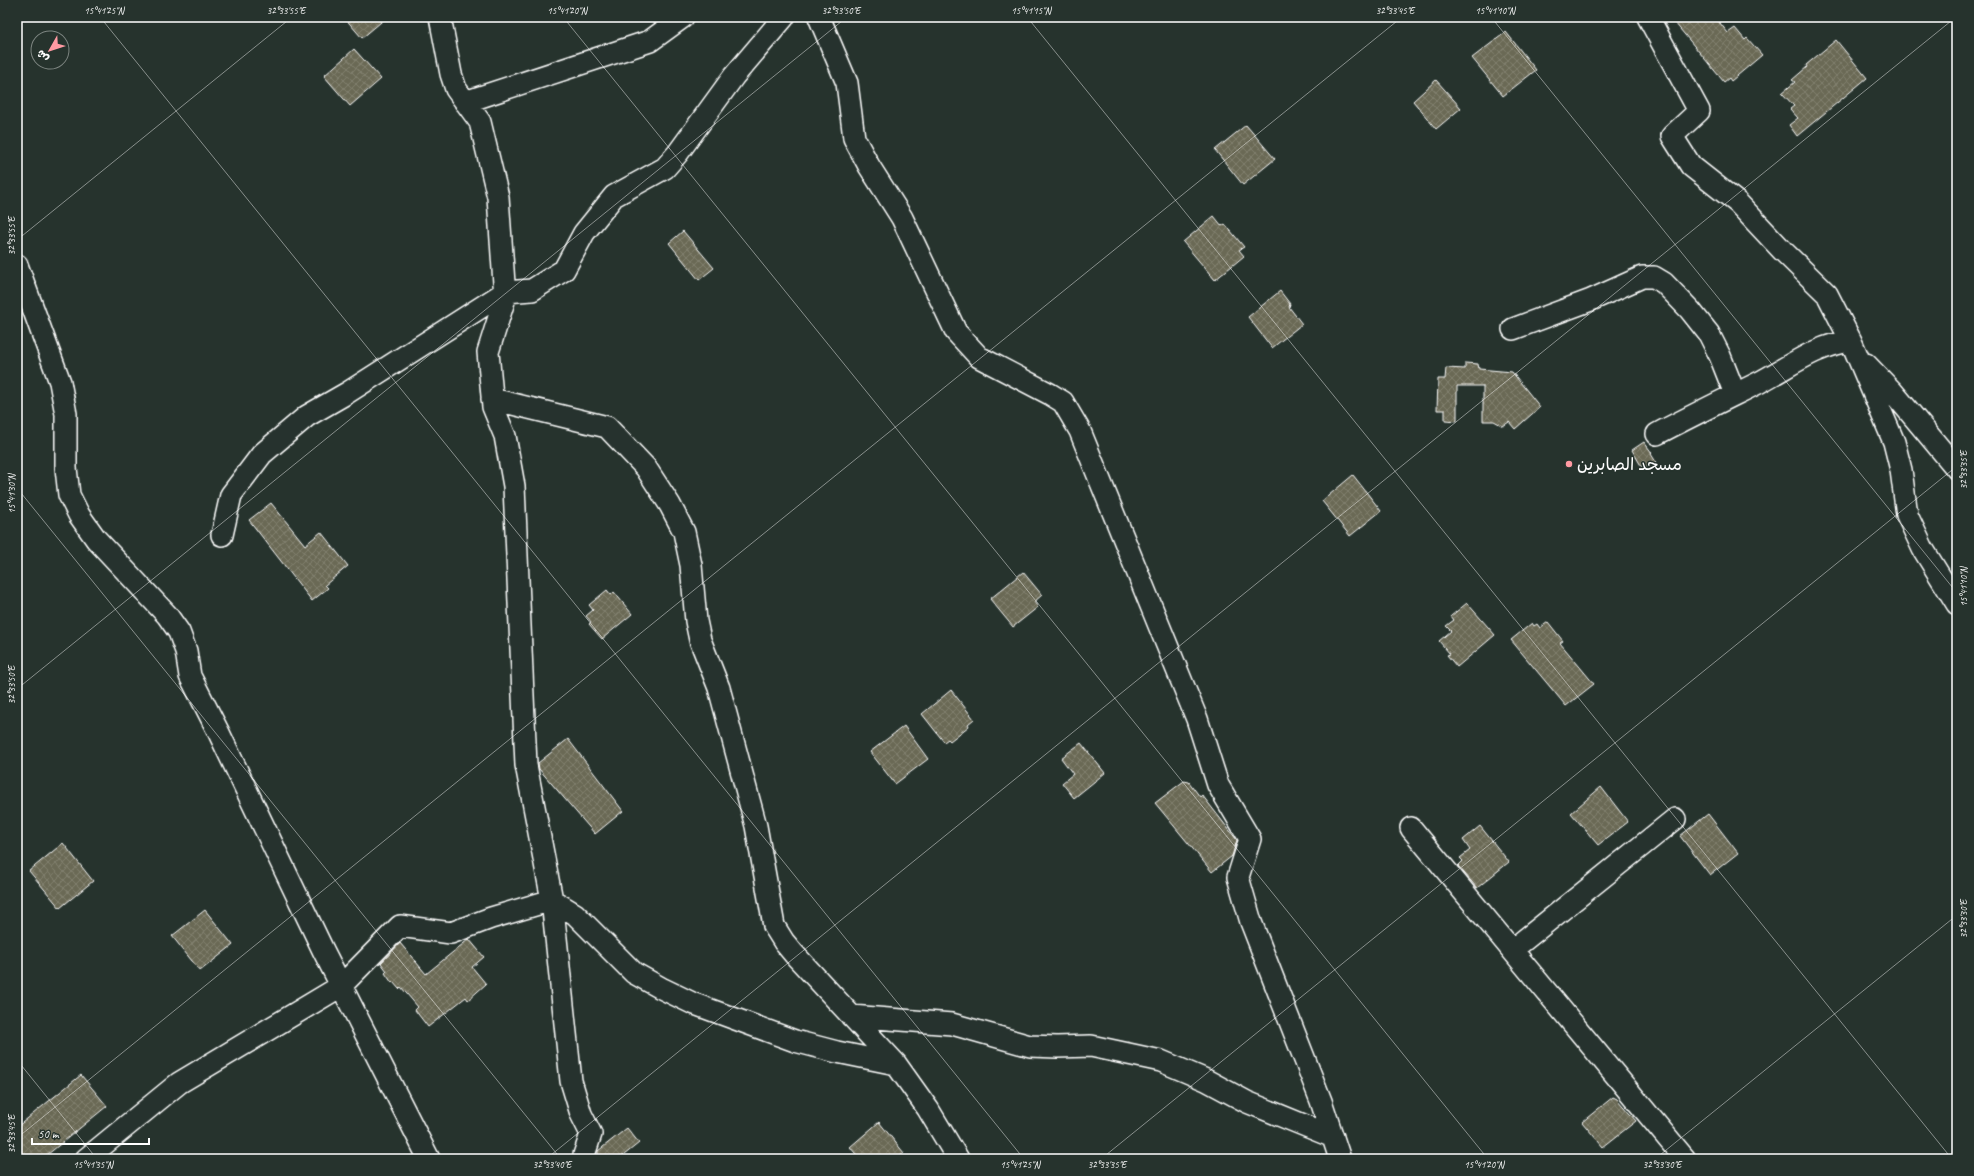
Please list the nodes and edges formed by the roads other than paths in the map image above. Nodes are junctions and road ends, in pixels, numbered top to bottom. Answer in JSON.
{"nodes":[{"id":1,"x":440,"y":17,"type":"edge"},
{"id":2,"x":683,"y":17,"type":"edge"},
{"id":3,"x":784,"y":17,"type":"edge"},
{"id":4,"x":819,"y":17,"type":"edge"},
{"id":5,"x":1648,"y":17,"type":"edge"},
{"id":6,"x":465,"y":102,"type":"junction"},
{"id":7,"x":17,"y":265,"type":"edge"},
{"id":8,"x":505,"y":292,"type":"junction"},
{"id":9,"x":1513,"y":329,"type":"dead end"},
{"id":10,"x":1854,"y":348,"type":"junction"},
{"id":11,"x":1735,"y":394,"type":"junction"},
{"id":12,"x":492,"y":399,"type":"junction"},
{"id":13,"x":1657,"y":434,"type":"dead end"},
{"id":14,"x":1957,"y":469,"type":"edge"},
{"id":15,"x":222,"y":535,"type":"dead end"},
{"id":16,"x":1957,"y":604,"type":"edge"},
{"id":17,"x":1675,"y":819,"type":"dead end"},
{"id":18,"x":1411,"y":828,"type":"dead end"},
{"id":19,"x":552,"y":900,"type":"junction"},
{"id":20,"x":1512,"y":950,"type":"junction"},
{"id":21,"x":341,"y":986,"type":"junction"},
{"id":22,"x":851,"y":1016,"type":"junction"},
{"id":23,"x":896,"y":1064,"type":"junction"},
{"id":24,"x":1333,"y":1138,"type":"junction"},
{"id":25,"x":86,"y":1159,"type":"edge"},
{"id":26,"x":429,"y":1159,"type":"edge"},
{"id":27,"x":586,"y":1159,"type":"edge"},
{"id":28,"x":958,"y":1159,"type":"edge"},
{"id":29,"x":1340,"y":1159,"type":"edge"},
{"id":30,"x":1685,"y":1159,"type":"edge"}],
"edges":[{"from":1,"to":6,"type":"street"},
{"from":2,"to":6,"type":"street"},
{"from":3,"to":8,"type":"street"},
{"from":4,"to":24,"type":"street"},
{"from":5,"to":10,"type":"street"},
{"from":6,"to":8,"type":"street"},
{"from":7,"to":21,"type":"street"},
{"from":8,"to":12,"type":"street"},
{"from":8,"to":15,"type":"street"},
{"from":9,"to":11,"type":"street"},
{"from":10,"to":11,"type":"street"},
{"from":10,"to":14,"type":"street"},
{"from":10,"to":16,"type":"street"},
{"from":11,"to":13,"type":"street"},
{"from":12,"to":19,"type":"street"},
{"from":12,"to":22,"type":"street"},
{"from":17,"to":20,"type":"street"},
{"from":18,"to":20,"type":"street"},
{"from":19,"to":21,"type":"street"},
{"from":19,"to":23,"type":"street"},
{"from":19,"to":27,"type":"street"},
{"from":20,"to":30,"type":"street"},
{"from":21,"to":25,"type":"street"},
{"from":21,"to":26,"type":"street"},
{"from":22,"to":23,"type":"street"},
{"from":22,"to":24,"type":"street"},
{"from":23,"to":28,"type":"street"},
{"from":24,"to":29,"type":"street"}]}
